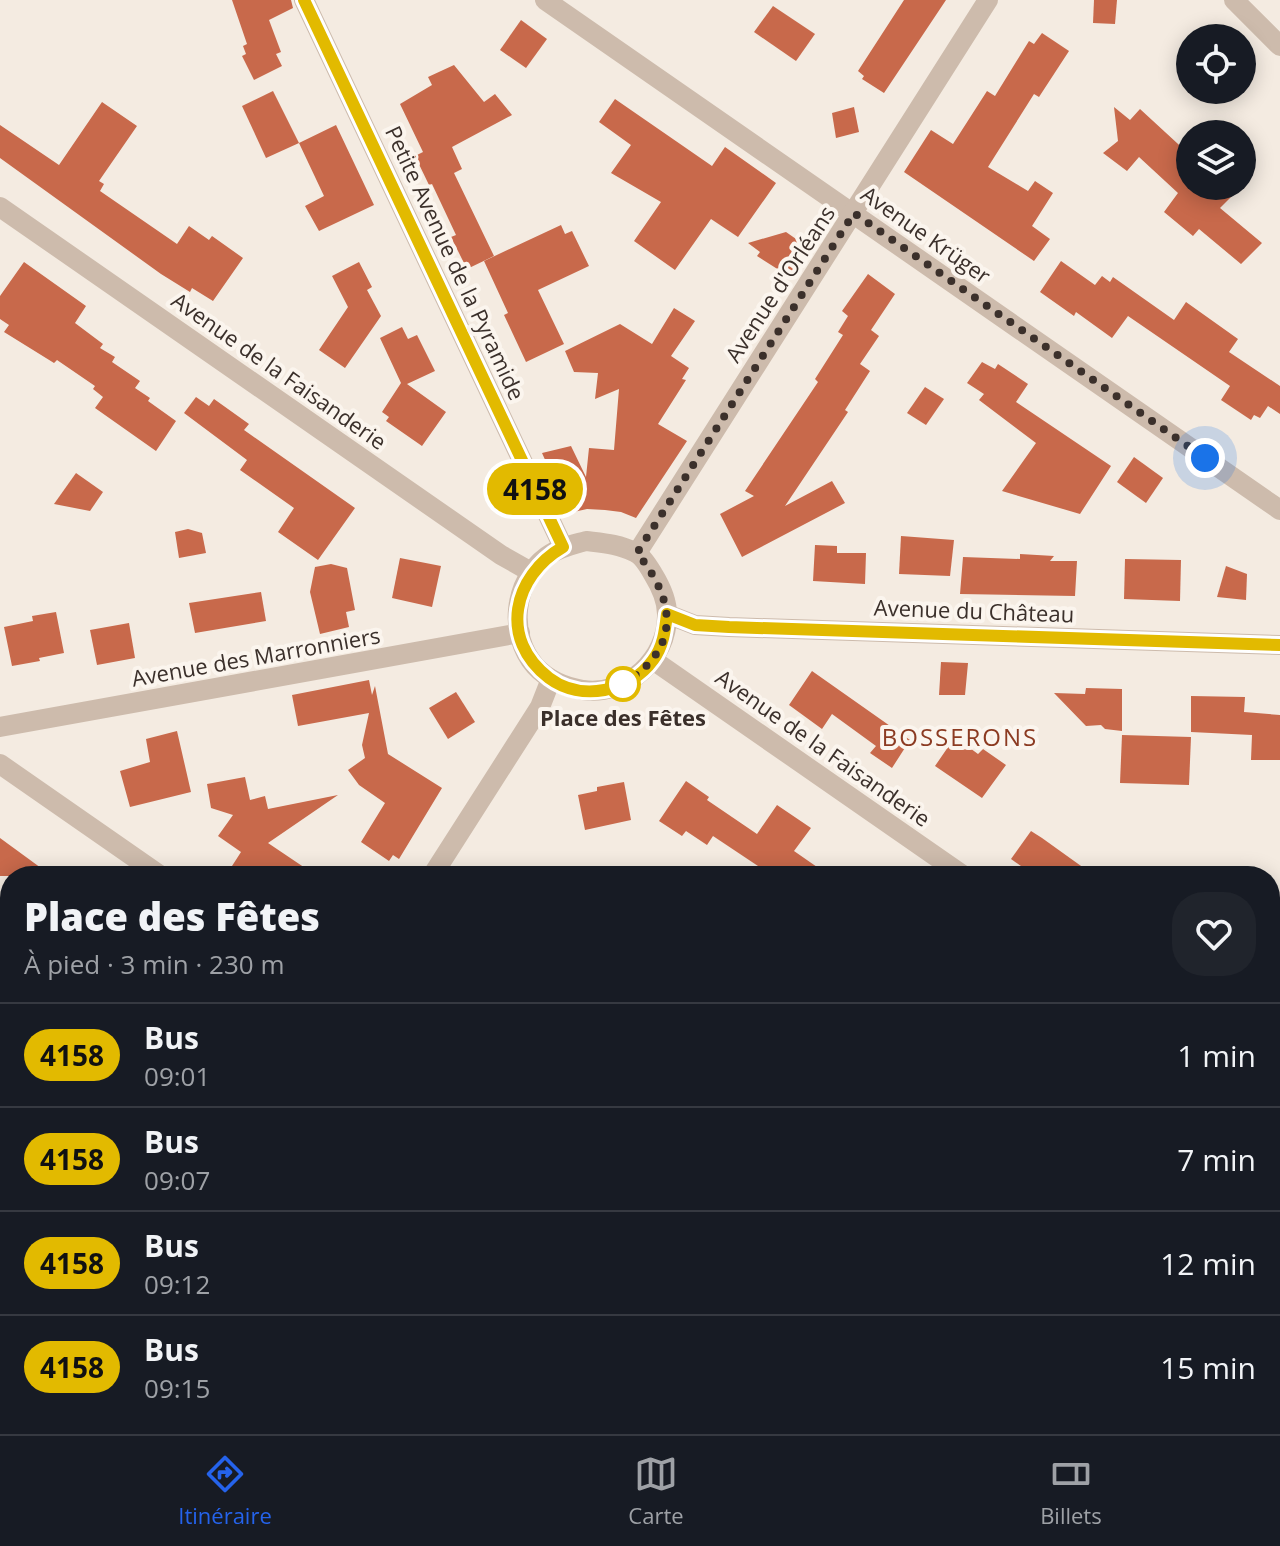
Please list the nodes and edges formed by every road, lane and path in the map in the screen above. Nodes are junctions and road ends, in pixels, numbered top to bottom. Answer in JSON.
{"nodes":[{"id":1,"x":304,"y":0,"type":"edge"},
{"id":2,"x":545,"y":0,"type":"edge"},
{"id":3,"x":988,"y":0,"type":"edge"},
{"id":4,"x":1234,"y":0,"type":"edge"},
{"id":5,"x":1280,"y":46,"type":"edge"},
{"id":6,"x":0,"y":207,"type":"edge"},
{"id":7,"x":854,"y":213,"type":"junction"},
{"id":8,"x":1280,"y":510,"type":"edge"},
{"id":9,"x":563,"y":547,"type":"junction"},
{"id":10,"x":637,"y":553,"type":"junction"},
{"id":11,"x":531,"y":572,"type":"junction"},
{"id":12,"x":667,"y":614,"type":"junction"},
{"id":13,"x":520,"y":633,"type":"junction"},
{"id":14,"x":1280,"y":645,"type":"edge"},
{"id":15,"x":653,"y":660,"type":"junction"},
{"id":16,"x":551,"y":679,"type":"junction"},
{"id":17,"x":0,"y":727,"type":"edge"},
{"id":18,"x":0,"y":764,"type":"edge"},
{"id":19,"x":147,"y":866,"type":"edge"},
{"id":20,"x":438,"y":866,"type":"edge"},
{"id":21,"x":950,"y":866,"type":"edge"}],
"edges":[{"from":1,"to":9,"type":"street","name":"Petite Avenue de la Pyramide"},
{"from":2,"to":7,"type":"street","name":"Avenue Krüger"},
{"from":3,"to":7,"type":"street","name":"Avenue d'Orléans"},
{"from":4,"to":5,"type":"street"},
{"from":6,"to":11,"type":"street","name":"Avenue de la Faisanderie"},
{"from":7,"to":8,"type":"street","name":"Avenue Krüger"},
{"from":7,"to":10,"type":"street","name":"Avenue d'Orléans"},
{"from":9,"to":10,"type":"street"},
{"from":9,"to":11,"type":"street"},
{"from":10,"to":12,"type":"street"},
{"from":11,"to":13,"type":"street"},
{"from":12,"to":14,"type":"street","name":"Avenue du Château"},
{"from":12,"to":15,"type":"street"},
{"from":13,"to":16,"type":"street"},
{"from":13,"to":17,"type":"street","name":"Avenue des Marronniers"},
{"from":15,"to":16,"type":"street"},
{"from":15,"to":21,"type":"street","name":"Avenue de la Faisanderie"},
{"from":16,"to":20,"type":"street"},
{"from":18,"to":19,"type":"street"}]}
